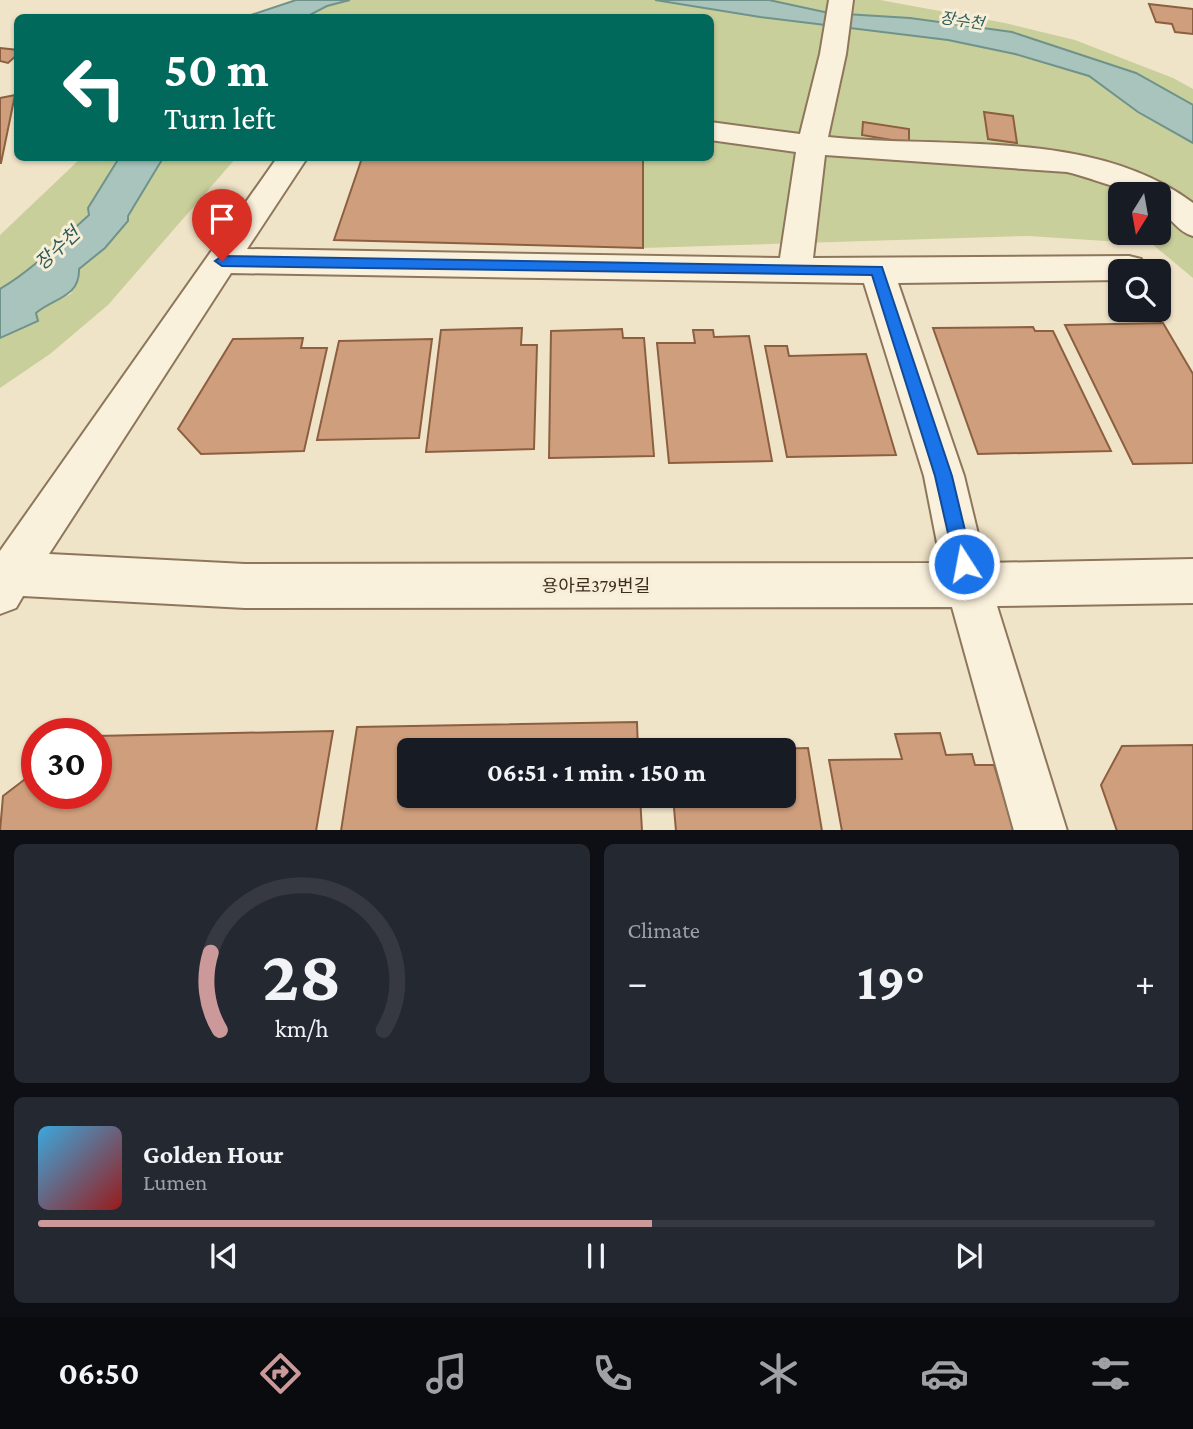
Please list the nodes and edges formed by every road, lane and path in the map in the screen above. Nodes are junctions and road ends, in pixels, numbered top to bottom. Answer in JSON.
{"nodes":[{"id":1,"x":841,"y":0,"type":"edge"},
{"id":2,"x":714,"y":132,"type":"edge"},
{"id":3,"x":811,"y":147,"type":"junction"},
{"id":4,"x":290,"y":161,"type":"edge"},
{"id":5,"x":1137,"y":182,"type":"edge"},
{"id":6,"x":1171,"y":203,"type":"edge"},
{"id":7,"x":1193,"y":225,"type":"edge"},
{"id":8,"x":222,"y":261,"type":"junction"},
{"id":9,"x":1108,"y":268,"type":"edge"},
{"id":10,"x":877,"y":270,"type":"junction"},
{"id":11,"x":795,"y":271,"type":"junction"},
{"id":12,"x":3,"y":579,"type":"edge"},
{"id":13,"x":1193,"y":581,"type":"edge"},
{"id":14,"x":968,"y":585,"type":"junction"},
{"id":15,"x":1041,"y":830,"type":"edge"}],
"edges":[{"from":1,"to":3,"type":"street"},
{"from":2,"to":3,"type":"street"},
{"from":3,"to":5,"type":"street"},
{"from":3,"to":11,"type":"street"},
{"from":4,"to":8,"type":"street"},
{"from":6,"to":7,"type":"street"},
{"from":8,"to":11,"type":"street"},
{"from":8,"to":12,"type":"street"},
{"from":9,"to":10,"type":"street"},
{"from":10,"to":11,"type":"street"},
{"from":10,"to":14,"type":"street"},
{"from":12,"to":14,"type":"street","name":"용아로379번길"},
{"from":13,"to":14,"type":"street","name":"용아로379번길"},
{"from":14,"to":15,"type":"street"}]}
